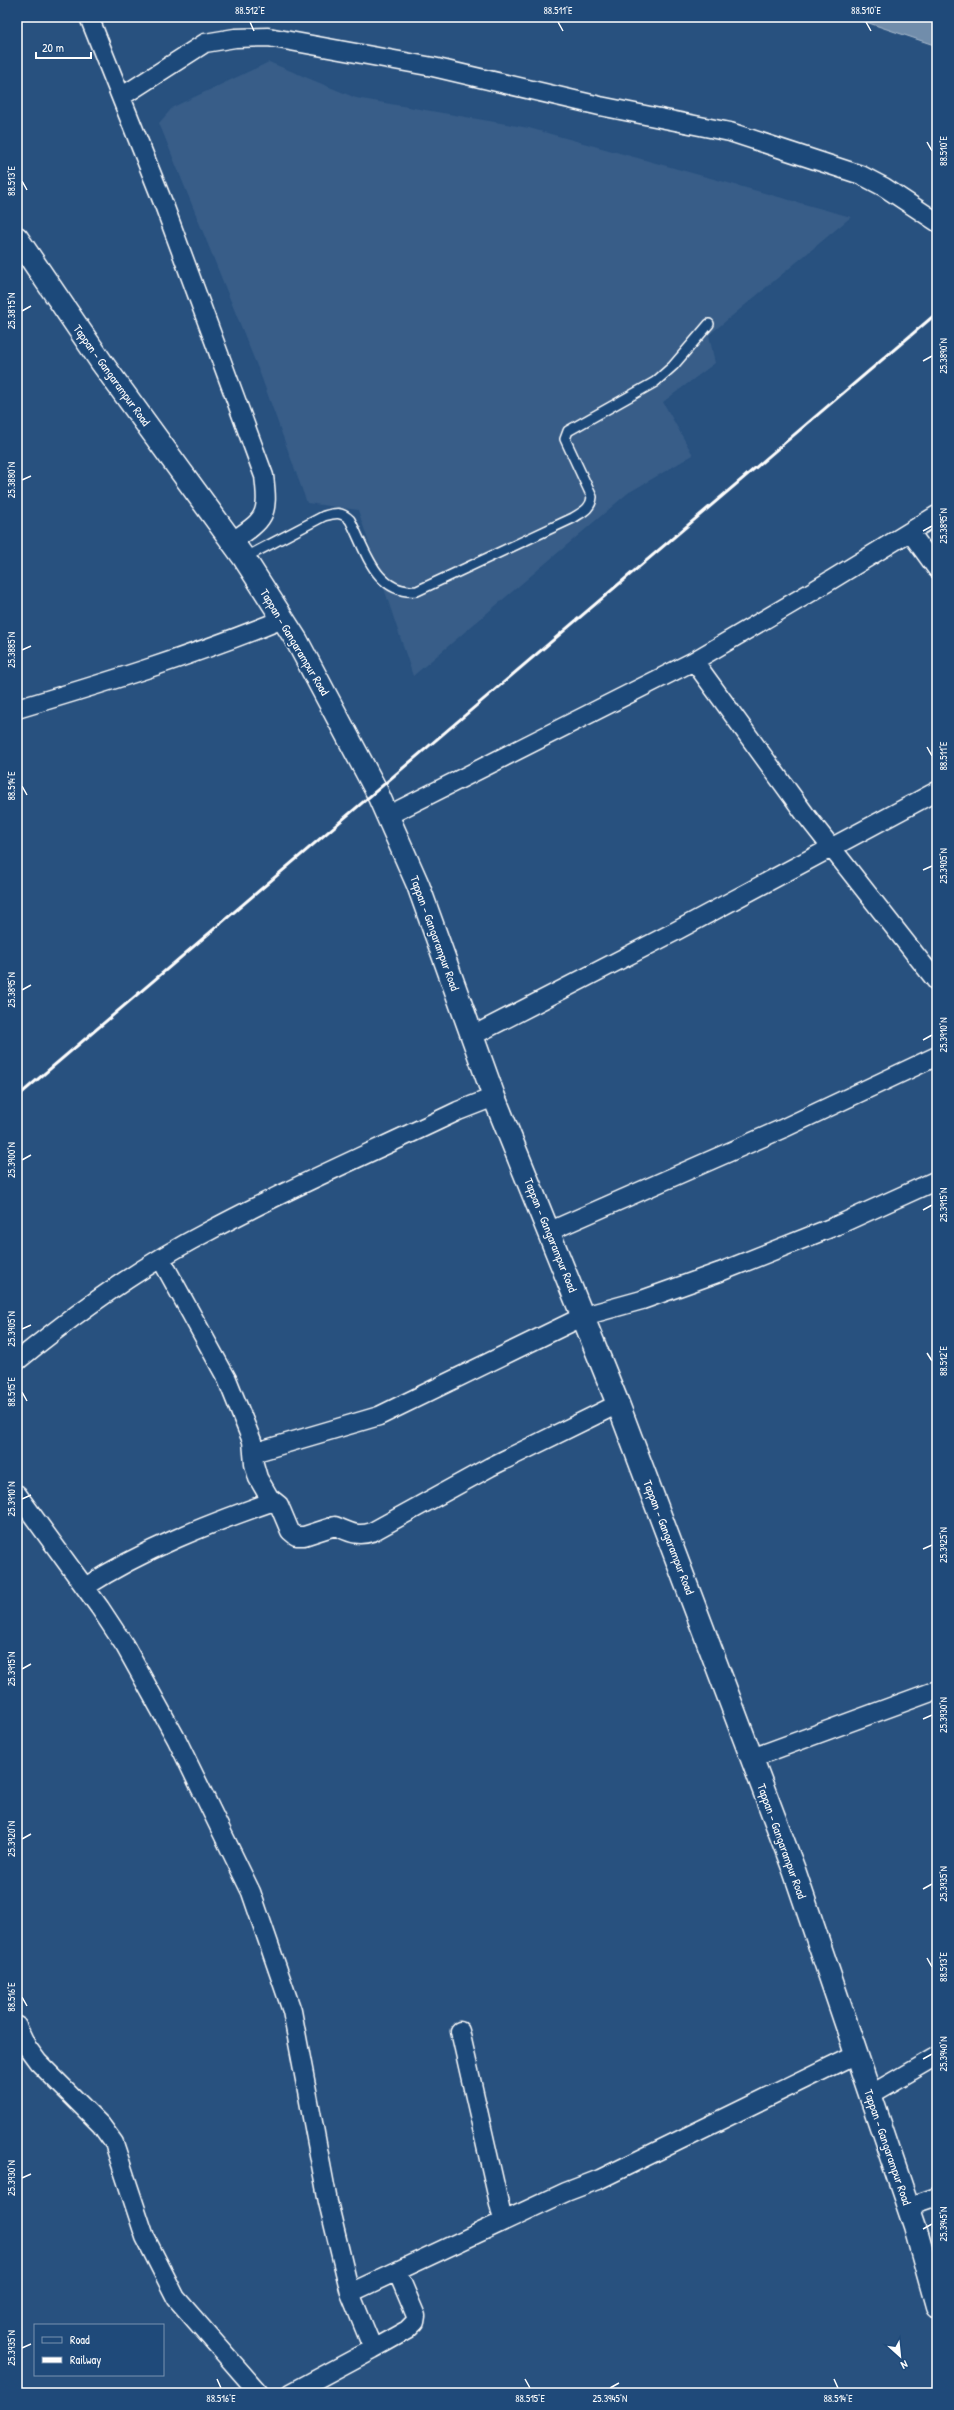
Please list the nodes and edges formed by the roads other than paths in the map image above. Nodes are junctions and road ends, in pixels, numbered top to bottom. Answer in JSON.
{"nodes":[{"id":1,"x":89,"y":17,"type":"edge"},
{"id":2,"x":121,"y":97,"type":"junction"},
{"id":3,"x":937,"y":222,"type":"edge"},
{"id":4,"x":18,"y":243,"type":"edge"},
{"id":5,"x":709,"y":324,"type":"dead end"},
{"id":6,"x":937,"y":515,"type":"edge"},
{"id":7,"x":910,"y":532,"type":"junction"},
{"id":8,"x":238,"y":549,"type":"junction"},
{"id":9,"x":937,"y":569,"type":"edge"},
{"id":10,"x":283,"y":619,"type":"junction"},
{"id":11,"x":694,"y":660,"type":"junction"},
{"id":12,"x":17,"y":709,"type":"edge"},
{"id":13,"x":937,"y":791,"type":"edge"},
{"id":14,"x":387,"y":816,"type":"junction"},
{"id":15,"x":832,"y":847,"type":"junction"},
{"id":16,"x":937,"y":982,"type":"edge"},
{"id":17,"x":472,"y":1036,"type":"junction"},
{"id":18,"x":937,"y":1056,"type":"edge"},
{"id":19,"x":494,"y":1097,"type":"junction"},
{"id":20,"x":937,"y":1180,"type":"edge"},
{"id":21,"x":550,"y":1231,"type":"junction"},
{"id":22,"x":160,"y":1259,"type":"junction"},
{"id":23,"x":584,"y":1316,"type":"junction"},
{"id":24,"x":17,"y":1361,"type":"edge"},
{"id":25,"x":618,"y":1404,"type":"junction"},
{"id":26,"x":253,"y":1453,"type":"junction"},
{"id":27,"x":17,"y":1494,"type":"edge"},
{"id":28,"x":274,"y":1501,"type":"junction"},
{"id":29,"x":85,"y":1587,"type":"junction"},
{"id":30,"x":937,"y":1690,"type":"edge"},
{"id":31,"x":752,"y":1758,"type":"junction"},
{"id":32,"x":17,"y":2026,"type":"edge"},
{"id":33,"x":460,"y":2031,"type":"dead end"},
{"id":34,"x":856,"y":2054,"type":"junction"},
{"id":35,"x":937,"y":2056,"type":"edge"},
{"id":36,"x":870,"y":2095,"type":"junction"},
{"id":37,"x":937,"y":2197,"type":"edge"},
{"id":38,"x":908,"y":2207,"type":"junction"},
{"id":39,"x":503,"y":2221,"type":"junction"},
{"id":40,"x":397,"y":2271,"type":"junction"},
{"id":41,"x":350,"y":2293,"type":"junction"},
{"id":42,"x":937,"y":2306,"type":"edge"},
{"id":43,"x":373,"y":2349,"type":"junction"},
{"id":44,"x":259,"y":2393,"type":"edge"},
{"id":45,"x":291,"y":2393,"type":"edge"}],
"edges":[{"from":1,"to":2,"type":"street"},
{"from":2,"to":3,"type":"street"},
{"from":2,"to":8,"type":"street"},
{"from":4,"to":8,"type":"main road","name":"Tappan - Gangarampur Road"},
{"from":5,"to":8,"type":"lane"},
{"from":6,"to":7,"type":"street"},
{"from":7,"to":9,"type":"street"},
{"from":7,"to":11,"type":"street"},
{"from":8,"to":10,"type":"main road","name":"Tappan - Gangarampur Road"},
{"from":10,"to":12,"type":"street"},
{"from":10,"to":14,"type":"main road","name":"Tappan - Gangarampur Road"},
{"from":11,"to":14,"type":"street"},
{"from":11,"to":15,"type":"street"},
{"from":13,"to":15,"type":"street"},
{"from":14,"to":17,"type":"main road","name":"Tappan - Gangarampur Road"},
{"from":15,"to":16,"type":"street"},
{"from":15,"to":17,"type":"street"},
{"from":17,"to":19,"type":"main road","name":"Tappan - Gangarampur Road"},
{"from":18,"to":21,"type":"street"},
{"from":19,"to":21,"type":"main road","name":"Tappan - Gangarampur Road"},
{"from":19,"to":22,"type":"street"},
{"from":20,"to":23,"type":"street"},
{"from":21,"to":23,"type":"main road","name":"Tappan - Gangarampur Road"},
{"from":22,"to":24,"type":"street"},
{"from":22,"to":26,"type":"street"},
{"from":23,"to":25,"type":"main road","name":"Tappan - Gangarampur Road"},
{"from":23,"to":26,"type":"street"},
{"from":25,"to":28,"type":"street"},
{"from":25,"to":31,"type":"main road","name":"Tappan - Gangarampur Road"},
{"from":26,"to":28,"type":"street"},
{"from":27,"to":29,"type":"street"},
{"from":28,"to":29,"type":"street"},
{"from":29,"to":41,"type":"street"},
{"from":30,"to":31,"type":"street"},
{"from":31,"to":34,"type":"main road","name":"Tappan - Gangarampur Road"},
{"from":32,"to":44,"type":"street"},
{"from":33,"to":39,"type":"street"},
{"from":34,"to":36,"type":"main road","name":"Tappan - Gangarampur Road"},
{"from":34,"to":39,"type":"street"},
{"from":35,"to":36,"type":"street"},
{"from":36,"to":38,"type":"main road","name":"Tappan - Gangarampur Road"},
{"from":37,"to":38,"type":"street"},
{"from":38,"to":42,"type":"main road","name":"Tappan - Gangarampur Road"},
{"from":39,"to":40,"type":"street"},
{"from":40,"to":41,"type":"street"},
{"from":40,"to":43,"type":"street"},
{"from":41,"to":43,"type":"street"},
{"from":43,"to":45,"type":"street"}]}
